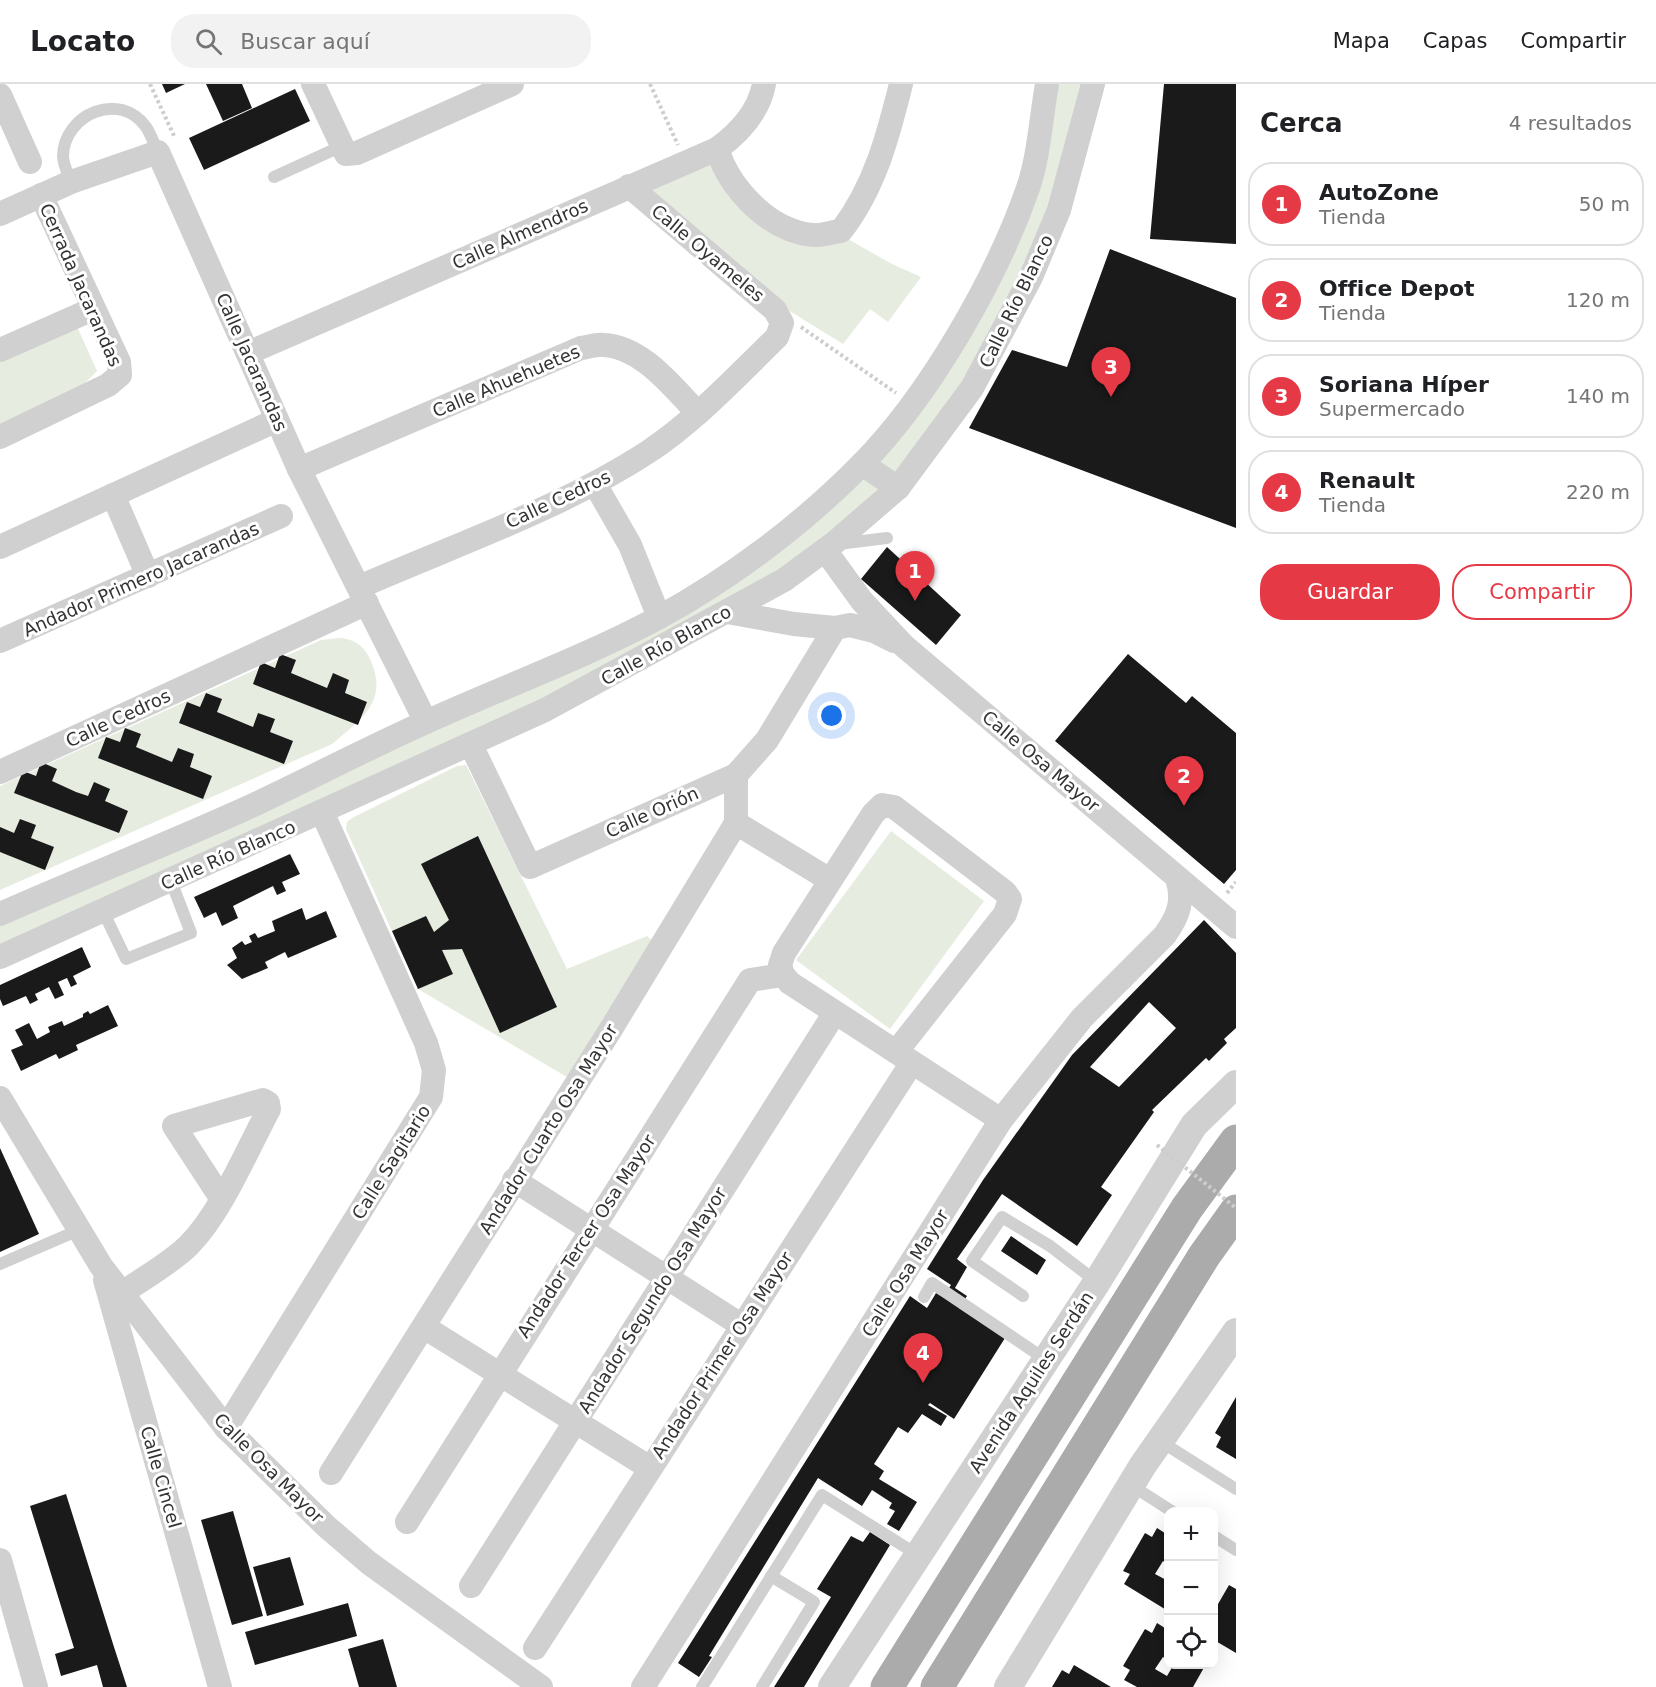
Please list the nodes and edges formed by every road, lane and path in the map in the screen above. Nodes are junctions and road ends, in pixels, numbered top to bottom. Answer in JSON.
{"nodes":[{"id":1,"x":150,"y":84,"type":"edge"},
{"id":2,"x":313,"y":84,"type":"edge"},
{"id":3,"x":512,"y":84,"type":"edge"},
{"id":4,"x":650,"y":84,"type":"edge"},
{"id":5,"x":765,"y":84,"type":"edge"},
{"id":6,"x":901,"y":84,"type":"edge"},
{"id":7,"x":1047,"y":84,"type":"edge"},
{"id":8,"x":1093,"y":84,"type":"edge"},
{"id":9,"x":0,"y":95,"type":"edge"},
{"id":10,"x":342,"y":146,"type":"junction"},
{"id":11,"x":717,"y":149,"type":"junction"},
{"id":12,"x":158,"y":152,"type":"junction"},
{"id":13,"x":30,"y":162,"type":"dead end"},
{"id":14,"x":686,"y":162,"type":"junction"},
{"id":15,"x":274,"y":177,"type":"dead end"},
{"id":16,"x":71,"y":182,"type":"junction"},
{"id":17,"x":629,"y":186,"type":"junction"},
{"id":18,"x":41,"y":195,"type":"junction"},
{"id":19,"x":0,"y":214,"type":"edge"},
{"id":20,"x":996,"y":264,"type":"junction"},
{"id":21,"x":1031,"y":277,"type":"junction"},
{"id":22,"x":93,"y":309,"type":"junction"},
{"id":23,"x":779,"y":316,"type":"junction"},
{"id":24,"x":0,"y":350,"type":"edge"},
{"id":25,"x":248,"y":353,"type":"junction"},
{"id":26,"x":912,"y":404,"type":"junction"},
{"id":27,"x":698,"y":413,"type":"junction"},
{"id":28,"x":277,"y":420,"type":"junction"},
{"id":29,"x":0,"y":437,"type":"edge"},
{"id":30,"x":862,"y":465,"type":"junction"},
{"id":31,"x":299,"y":469,"type":"junction"},
{"id":32,"x":595,"y":484,"type":"junction"},
{"id":33,"x":898,"y":488,"type":"junction"},
{"id":34,"x":113,"y":495,"type":"junction"},
{"id":35,"x":281,"y":516,"type":"dead end"},
{"id":36,"x":887,"y":538,"type":"dead end"},
{"id":37,"x":0,"y":547,"type":"edge"},
{"id":38,"x":829,"y":547,"type":"junction"},
{"id":39,"x":148,"y":576,"type":"junction"},
{"id":40,"x":363,"y":595,"type":"junction"},
{"id":41,"x":727,"y":612,"type":"junction"},
{"id":42,"x":658,"y":617,"type":"junction"},
{"id":43,"x":835,"y":628,"type":"junction"},
{"id":44,"x":1,"y":639,"type":"edge"},
{"id":45,"x":904,"y":646,"type":"junction"},
{"id":46,"x":532,"y":677,"type":"junction"},
{"id":47,"x":545,"y":710,"type":"junction"},
{"id":48,"x":426,"y":722,"type":"junction"},
{"id":49,"x":471,"y":745,"type":"junction"},
{"id":50,"x":0,"y":772,"type":"edge"},
{"id":51,"x":736,"y":775,"type":"junction"},
{"id":52,"x":322,"y":812,"type":"junction"},
{"id":53,"x":736,"y":823,"type":"junction"},
{"id":54,"x":1177,"y":878,"type":"junction"},
{"id":55,"x":830,"y":880,"type":"junction"},
{"id":56,"x":171,"y":881,"type":"junction"},
{"id":57,"x":103,"y":911,"type":"junction"},
{"id":58,"x":0,"y":914,"type":"edge"},
{"id":59,"x":1236,"y":927,"type":"edge"},
{"id":60,"x":0,"y":957,"type":"edge"},
{"id":61,"x":783,"y":975,"type":"junction"},
{"id":62,"x":834,"y":1014,"type":"junction"},
{"id":63,"x":903,"y":1058,"type":"junction"},
{"id":64,"x":1236,"y":1084,"type":"edge"},
{"id":65,"x":0,"y":1098,"type":"edge"},
{"id":66,"x":1001,"y":1120,"type":"junction"},
{"id":67,"x":1236,"y":1141,"type":"edge"},
{"id":68,"x":1157,"y":1145,"type":"dead end"},
{"id":69,"x":514,"y":1179,"type":"junction"},
{"id":70,"x":221,"y":1198,"type":"dead end"},
{"id":71,"x":1236,"y":1210,"type":"edge"},
{"id":72,"x":79,"y":1230,"type":"junction"},
{"id":73,"x":590,"y":1230,"type":"junction"},
{"id":74,"x":0,"y":1264,"type":"edge"},
{"id":75,"x":101,"y":1266,"type":"junction"},
{"id":76,"x":666,"y":1277,"type":"junction"},
{"id":77,"x":1097,"y":1282,"type":"junction"},
{"id":78,"x":121,"y":1293,"type":"junction"},
{"id":79,"x":1023,"y":1296,"type":"dead end"},
{"id":80,"x":924,"y":1297,"type":"dead end"},
{"id":81,"x":741,"y":1325,"type":"junction"},
{"id":82,"x":424,"y":1327,"type":"junction"},
{"id":83,"x":1236,"y":1332,"type":"edge"},
{"id":84,"x":1045,"y":1359,"type":"junction"},
{"id":85,"x":500,"y":1372,"type":"junction"},
{"id":86,"x":574,"y":1421,"type":"junction"},
{"id":87,"x":226,"y":1428,"type":"junction"},
{"id":88,"x":1160,"y":1441,"type":"junction"},
{"id":89,"x":650,"y":1468,"type":"junction"},
{"id":90,"x":331,"y":1473,"type":"dead end"},
{"id":91,"x":1131,"y":1484,"type":"junction"},
{"id":92,"x":1236,"y":1489,"type":"edge"},
{"id":93,"x":1166,"y":1507,"type":"edge"},
{"id":94,"x":407,"y":1521,"type":"dead end"},
{"id":95,"x":1218,"y":1539,"type":"edge"},
{"id":96,"x":1236,"y":1550,"type":"edge"},
{"id":97,"x":918,"y":1555,"type":"junction"},
{"id":98,"x":0,"y":1560,"type":"edge"},
{"id":99,"x":771,"y":1576,"type":"junction"},
{"id":100,"x":471,"y":1586,"type":"dead end"},
{"id":101,"x":535,"y":1647,"type":"dead end"},
{"id":102,"x":36,"y":1687,"type":"edge"},
{"id":103,"x":220,"y":1687,"type":"edge"},
{"id":104,"x":541,"y":1687,"type":"edge"},
{"id":105,"x":643,"y":1687,"type":"edge"},
{"id":106,"x":702,"y":1687,"type":"edge"},
{"id":107,"x":762,"y":1687,"type":"edge"},
{"id":108,"x":832,"y":1687,"type":"edge"},
{"id":109,"x":887,"y":1687,"type":"edge"},
{"id":110,"x":937,"y":1687,"type":"edge"},
{"id":111,"x":1008,"y":1687,"type":"edge"}],
"edges":[{"from":1,"to":12,"type":"path"},
{"from":2,"to":10,"type":"street"},
{"from":3,"to":10,"type":"street"},
{"from":4,"to":14,"type":"path"},
{"from":5,"to":11,"type":"street","name":"Calle Almendros"},
{"from":6,"to":11,"type":"street"},
{"from":7,"to":20,"type":"street","name":"Calle Río Blanco"},
{"from":8,"to":21,"type":"street","name":"Calle Río Blanco"},
{"from":9,"to":13,"type":"street"},
{"from":10,"to":15,"type":"lane"},
{"from":11,"to":14,"type":"street","name":"Calle Almendros"},
{"from":12,"to":16,"type":"street"},
{"from":12,"to":16,"type":"lane"},
{"from":12,"to":25,"type":"street","name":"Calle Jacarandas"},
{"from":14,"to":17,"type":"street","name":"Calle Almendros"},
{"from":16,"to":18,"type":"street"},
{"from":17,"to":23,"type":"street","name":"Calle Oyameles"},
{"from":17,"to":25,"type":"street","name":"Calle Almendros"},
{"from":18,"to":19,"type":"street"},
{"from":18,"to":22,"type":"street","name":"Cerrada Jacarandas"},
{"from":20,"to":21,"type":"street"},
{"from":20,"to":26,"type":"street","name":"Calle Río Blanco"},
{"from":21,"to":33,"type":"street","name":"Calle Río Blanco"},
{"from":22,"to":24,"type":"street"},
{"from":22,"to":29,"type":"street","name":"Cerrada Jacarandas"},
{"from":23,"to":26,"type":"path"},
{"from":23,"to":27,"type":"street","name":"Calle Cedros"},
{"from":25,"to":28,"type":"street","name":"Calle Jacarandas"},
{"from":26,"to":30,"type":"street","name":"Calle Río Blanco"},
{"from":27,"to":31,"type":"street","name":"Calle Ahuehuetes"},
{"from":27,"to":32,"type":"street","name":"Calle Cedros"},
{"from":28,"to":31,"type":"street","name":"Calle Jacarandas"},
{"from":28,"to":34,"type":"street"},
{"from":30,"to":33,"type":"street"},
{"from":30,"to":42,"type":"street","name":"Calle Río Blanco"},
{"from":31,"to":40,"type":"street","name":"Calle Jacarandas"},
{"from":32,"to":40,"type":"street","name":"Calle Cedros"},
{"from":32,"to":42,"type":"street"},
{"from":33,"to":38,"type":"street","name":"Calle Río Blanco"},
{"from":34,"to":37,"type":"street"},
{"from":34,"to":39,"type":"street"},
{"from":35,"to":39,"type":"street","name":"Andador Primero Jacarandas"},
{"from":36,"to":38,"type":"lane"},
{"from":38,"to":41,"type":"street","name":"Calle Río Blanco"},
{"from":38,"to":45,"type":"street","name":"Calle Osa Mayor"},
{"from":39,"to":44,"type":"street","name":"Andador Primero Jacarandas"},
{"from":40,"to":48,"type":"street","name":"Calle Jacarandas"},
{"from":40,"to":50,"type":"street","name":"Calle Cedros"},
{"from":41,"to":43,"type":"street","name":"Calle Osa Mayor"},
{"from":41,"to":47,"type":"street","name":"Calle Río Blanco"},
{"from":42,"to":46,"type":"street","name":"Calle Río Blanco"},
{"from":43,"to":45,"type":"street","name":"Calle Osa Mayor"},
{"from":43,"to":51,"type":"street","name":"Calle Orión"},
{"from":45,"to":54,"type":"street","name":"Calle Osa Mayor"},
{"from":46,"to":47,"type":"street"},
{"from":46,"to":48,"type":"street","name":"Calle Río Blanco"},
{"from":47,"to":49,"type":"street","name":"Calle Río Blanco"},
{"from":48,"to":58,"type":"street","name":"Calle Río Blanco"},
{"from":49,"to":51,"type":"street","name":"Calle Orión"},
{"from":49,"to":52,"type":"street","name":"Calle Río Blanco"},
{"from":51,"to":53,"type":"street"},
{"from":52,"to":56,"type":"street","name":"Calle Río Blanco"},
{"from":52,"to":87,"type":"street","name":"Calle Sagitario"},
{"from":53,"to":55,"type":"street"},
{"from":53,"to":69,"type":"street","name":"Andador Cuarto Osa Mayor"},
{"from":54,"to":59,"type":"street","name":"Calle Osa Mayor"},
{"from":54,"to":66,"type":"street","name":"Calle Osa Mayor"},
{"from":55,"to":61,"type":"street"},
{"from":55,"to":63,"type":"street","name":"Andador Primer Osa Mayor"},
{"from":56,"to":57,"type":"street","name":"Calle Río Blanco"},
{"from":56,"to":57,"type":"lane"},
{"from":57,"to":60,"type":"street","name":"Calle Río Blanco"},
{"from":61,"to":62,"type":"street"},
{"from":61,"to":73,"type":"street","name":"Andador Tercer Osa Mayor"},
{"from":62,"to":63,"type":"street"},
{"from":62,"to":76,"type":"street","name":"Andador Segundo Osa Mayor"},
{"from":63,"to":66,"type":"street"},
{"from":63,"to":81,"type":"street","name":"Andador Primer Osa Mayor"},
{"from":64,"to":77,"type":"street","name":"Avenida Aquiles Serdán"},
{"from":65,"to":72,"type":"street","name":"Calle Osa Mayor"},
{"from":66,"to":105,"type":"street","name":"Calle Osa Mayor"},
{"from":67,"to":109,"type":"main road","name":"Avenida Aquiles Serdán"},
{"from":68,"to":71,"type":"path","bridge":true},
{"from":69,"to":73,"type":"street"},
{"from":69,"to":82,"type":"street","name":"Andador Cuarto Osa Mayor"},
{"from":70,"to":78,"type":"street"},
{"from":71,"to":110,"type":"main road"},
{"from":72,"to":74,"type":"lane"},
{"from":72,"to":75,"type":"street","name":"Calle Osa Mayor"},
{"from":73,"to":76,"type":"street"},
{"from":73,"to":85,"type":"street","name":"Andador Tercer Osa Mayor"},
{"from":75,"to":78,"type":"street","name":"Calle Osa Mayor"},
{"from":75,"to":103,"type":"street","name":"Calle Cincel"},
{"from":76,"to":81,"type":"street"},
{"from":76,"to":86,"type":"street","name":"Andador Segundo Osa Mayor"},
{"from":77,"to":79,"type":"lane"},
{"from":77,"to":84,"type":"street","name":"Avenida Aquiles Serdán"},
{"from":78,"to":87,"type":"street","name":"Calle Osa Mayor"},
{"from":80,"to":84,"type":"lane"},
{"from":81,"to":89,"type":"street","name":"Andador Primer Osa Mayor"},
{"from":82,"to":85,"type":"street"},
{"from":82,"to":90,"type":"street","name":"Andador Cuarto Osa Mayor"},
{"from":83,"to":88,"type":"street"},
{"from":84,"to":97,"type":"street","name":"Avenida Aquiles Serdán"},
{"from":85,"to":86,"type":"street"},
{"from":85,"to":94,"type":"street","name":"Andador Tercer Osa Mayor"},
{"from":86,"to":89,"type":"street"},
{"from":86,"to":100,"type":"street","name":"Andador Segundo Osa Mayor"},
{"from":87,"to":104,"type":"street","name":"Calle Osa Mayor"},
{"from":88,"to":91,"type":"street"},
{"from":88,"to":92,"type":"lane"},
{"from":89,"to":101,"type":"street","name":"Andador Primer Osa Mayor"},
{"from":91,"to":93,"type":"lane"},
{"from":91,"to":111,"type":"street"},
{"from":95,"to":96,"type":"lane"},
{"from":97,"to":99,"type":"lane"},
{"from":97,"to":108,"type":"street","name":"Avenida Aquiles Serdán"},
{"from":98,"to":102,"type":"street"},
{"from":99,"to":106,"type":"lane"},
{"from":99,"to":107,"type":"lane"}]}
